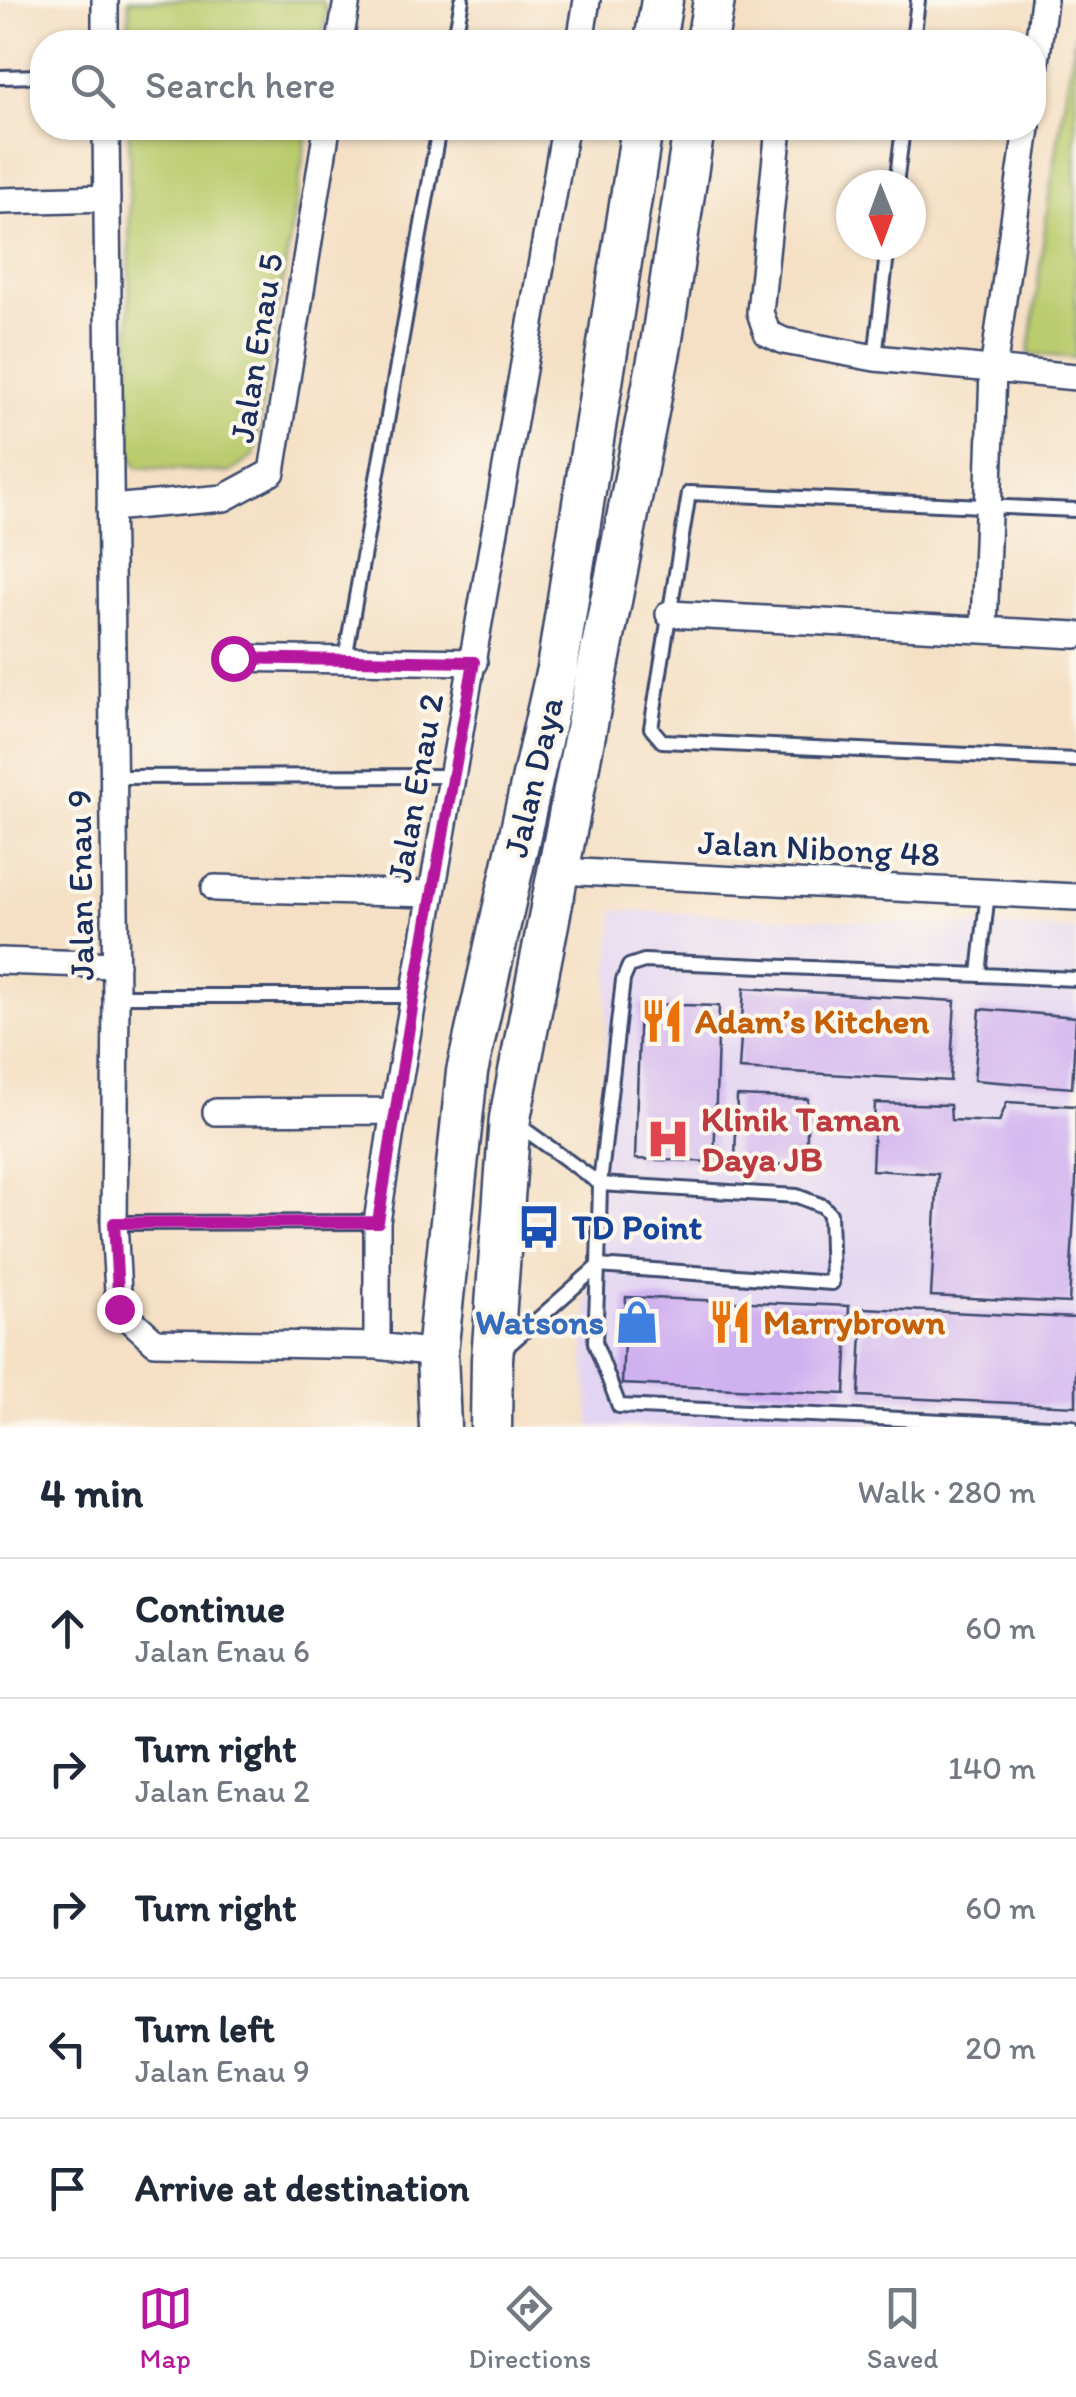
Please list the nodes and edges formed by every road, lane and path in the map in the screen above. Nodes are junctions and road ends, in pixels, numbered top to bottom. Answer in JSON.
{"nodes":[{"id":1,"x":105,"y":0,"type":"edge"},
{"id":2,"x":347,"y":0,"type":"edge"},
{"id":3,"x":462,"y":0,"type":"edge"},
{"id":4,"x":587,"y":0,"type":"edge"},
{"id":5,"x":662,"y":0,"type":"edge"},
{"id":6,"x":714,"y":0,"type":"edge"},
{"id":7,"x":918,"y":0,"type":"edge"},
{"id":8,"x":1044,"y":0,"type":"edge"},
{"id":9,"x":106,"y":30,"type":"edge"},
{"id":10,"x":342,"y":30,"type":"edge"},
{"id":11,"x":456,"y":30,"type":"edge"},
{"id":12,"x":582,"y":30,"type":"edge"},
{"id":13,"x":657,"y":30,"type":"edge"},
{"id":14,"x":709,"y":30,"type":"edge"},
{"id":15,"x":914,"y":30,"type":"edge"},
{"id":16,"x":1040,"y":30,"type":"edge"},
{"id":17,"x":0,"y":76,"type":"edge"},
{"id":18,"x":30,"y":76,"type":"edge"},
{"id":19,"x":106,"y":140,"type":"edge"},
{"id":20,"x":324,"y":140,"type":"edge"},
{"id":21,"x":437,"y":140,"type":"edge"},
{"id":22,"x":563,"y":140,"type":"edge"},
{"id":23,"x":640,"y":140,"type":"edge"},
{"id":24,"x":692,"y":140,"type":"edge"},
{"id":25,"x":778,"y":140,"type":"edge"},
{"id":26,"x":902,"y":140,"type":"edge"},
{"id":27,"x":1025,"y":140,"type":"edge"},
{"id":28,"x":898,"y":170,"type":"edge"},
{"id":29,"x":107,"y":198,"type":"junction"},
{"id":30,"x":0,"y":200,"type":"edge"},
{"id":31,"x":886,"y":260,"type":"edge"},
{"id":32,"x":875,"y":358,"type":"junction"},
{"id":33,"x":993,"y":370,"type":"junction"},
{"id":34,"x":1076,"y":377,"type":"edge"},
{"id":35,"x":988,"y":504,"type":"junction"},
{"id":36,"x":110,"y":508,"type":"junction"},
{"id":37,"x":1076,"y":510,"type":"edge"},
{"id":38,"x":669,"y":614,"type":"junction"},
{"id":39,"x":984,"y":629,"type":"junction"},
{"id":40,"x":1076,"y":634,"type":"edge"},
{"id":41,"x":233,"y":658,"type":"dead end"},
{"id":42,"x":345,"y":660,"type":"junction"},
{"id":43,"x":474,"y":662,"type":"junction"},
{"id":44,"x":1076,"y":760,"type":"edge"},
{"id":45,"x":453,"y":776,"type":"junction"},
{"id":46,"x":114,"y":778,"type":"junction"},
{"id":47,"x":559,"y":871,"type":"junction"},
{"id":48,"x":214,"y":888,"type":"dead end"},
{"id":49,"x":988,"y":892,"type":"junction"},
{"id":50,"x":431,"y":894,"type":"junction"},
{"id":51,"x":1076,"y":896,"type":"edge"},
{"id":52,"x":0,"y":961,"type":"edge"},
{"id":53,"x":116,"y":965,"type":"junction"},
{"id":54,"x":979,"y":974,"type":"junction"},
{"id":55,"x":1076,"y":979,"type":"edge"},
{"id":56,"x":116,"y":996,"type":"junction"},
{"id":57,"x":414,"y":996,"type":"junction"},
{"id":58,"x":394,"y":1111,"type":"junction"},
{"id":59,"x":216,"y":1112,"type":"dead end"},
{"id":60,"x":510,"y":1118,"type":"junction"},
{"id":61,"x":600,"y":1184,"type":"junction"},
{"id":62,"x":378,"y":1222,"type":"junction"},
{"id":63,"x":114,"y":1223,"type":"junction"},
{"id":64,"x":598,"y":1266,"type":"junction"},
{"id":65,"x":377,"y":1346,"type":"junction"},
{"id":66,"x":438,"y":1353,"type":"junction"},
{"id":67,"x":492,"y":1360,"type":"junction"},
{"id":68,"x":440,"y":1427,"type":"edge"},
{"id":69,"x":490,"y":1427,"type":"edge"},
{"id":70,"x":1072,"y":1427,"type":"edge"}],
"edges":[{"from":1,"to":9,"type":"street"},
{"from":2,"to":10,"type":"street"},
{"from":3,"to":11,"type":"lane"},
{"from":4,"to":12,"type":"street"},
{"from":5,"to":13,"type":"main road"},
{"from":6,"to":14,"type":"main road"},
{"from":7,"to":15,"type":"lane"},
{"from":8,"to":16,"type":"street"},
{"from":17,"to":18,"type":"lane"},
{"from":19,"to":29,"type":"street","name":"Jalan Enau 9"},
{"from":20,"to":36,"type":"street","name":"Jalan Enau 5"},
{"from":21,"to":42,"type":"lane"},
{"from":22,"to":43,"type":"street","name":"Jalan Enau 2"},
{"from":23,"to":66,"type":"main road","name":"Jalan Daya"},
{"from":24,"to":47,"type":"main road","name":"Jalan Daya"},
{"from":25,"to":32,"type":"street"},
{"from":26,"to":28,"type":"lane"},
{"from":27,"to":33,"type":"street"},
{"from":29,"to":30,"type":"street"},
{"from":29,"to":36,"type":"street","name":"Jalan Enau 9"},
{"from":31,"to":32,"type":"lane"},
{"from":32,"to":33,"type":"street"},
{"from":33,"to":34,"type":"street"},
{"from":33,"to":35,"type":"street"},
{"from":35,"to":37,"type":"lane"},
{"from":35,"to":38,"type":"lane"},
{"from":35,"to":39,"type":"street"},
{"from":36,"to":46,"type":"street","name":"Jalan Enau 9"},
{"from":38,"to":39,"type":"street"},
{"from":38,"to":44,"type":"lane"},
{"from":39,"to":40,"type":"street"},
{"from":41,"to":42,"type":"street"},
{"from":42,"to":43,"type":"street"},
{"from":43,"to":45,"type":"street","name":"Jalan Enau 2"},
{"from":45,"to":46,"type":"lane"},
{"from":45,"to":50,"type":"street","name":"Jalan Enau 2"},
{"from":46,"to":53,"type":"street","name":"Jalan Enau 9"},
{"from":47,"to":49,"type":"street","name":"Jalan Nibong 48"},
{"from":47,"to":60,"type":"main road","name":"Jalan Daya"},
{"from":48,"to":50,"type":"street"},
{"from":49,"to":51,"type":"street","name":"Jalan Nibong 48"},
{"from":49,"to":54,"type":"lane"},
{"from":50,"to":57,"type":"street","name":"Jalan Enau 2"},
{"from":52,"to":53,"type":"street"},
{"from":53,"to":56,"type":"street","name":"Jalan Enau 9"},
{"from":54,"to":55,"type":"lane"},
{"from":54,"to":61,"type":"lane"},
{"from":56,"to":57,"type":"lane"},
{"from":56,"to":63,"type":"street","name":"Jalan Enau 9"},
{"from":57,"to":58,"type":"street","name":"Jalan Enau 2"},
{"from":58,"to":59,"type":"street"},
{"from":58,"to":62,"type":"street","name":"Jalan Enau 2"},
{"from":60,"to":61,"type":"lane"},
{"from":60,"to":67,"type":"main road","name":"Jalan Daya"},
{"from":61,"to":64,"type":"lane"},
{"from":61,"to":64,"type":"lane"},
{"from":62,"to":63,"type":"lane"},
{"from":62,"to":65,"type":"street","name":"Jalan Enau 2"},
{"from":63,"to":65,"type":"street","name":"Jalan Enau 9"},
{"from":64,"to":67,"type":"lane"},
{"from":64,"to":70,"type":"lane"},
{"from":65,"to":66,"type":"street","name":"Jalan Enau 9"},
{"from":66,"to":68,"type":"main road","name":"Jalan Daya"},
{"from":67,"to":69,"type":"main road","name":"Jalan Daya"}]}
